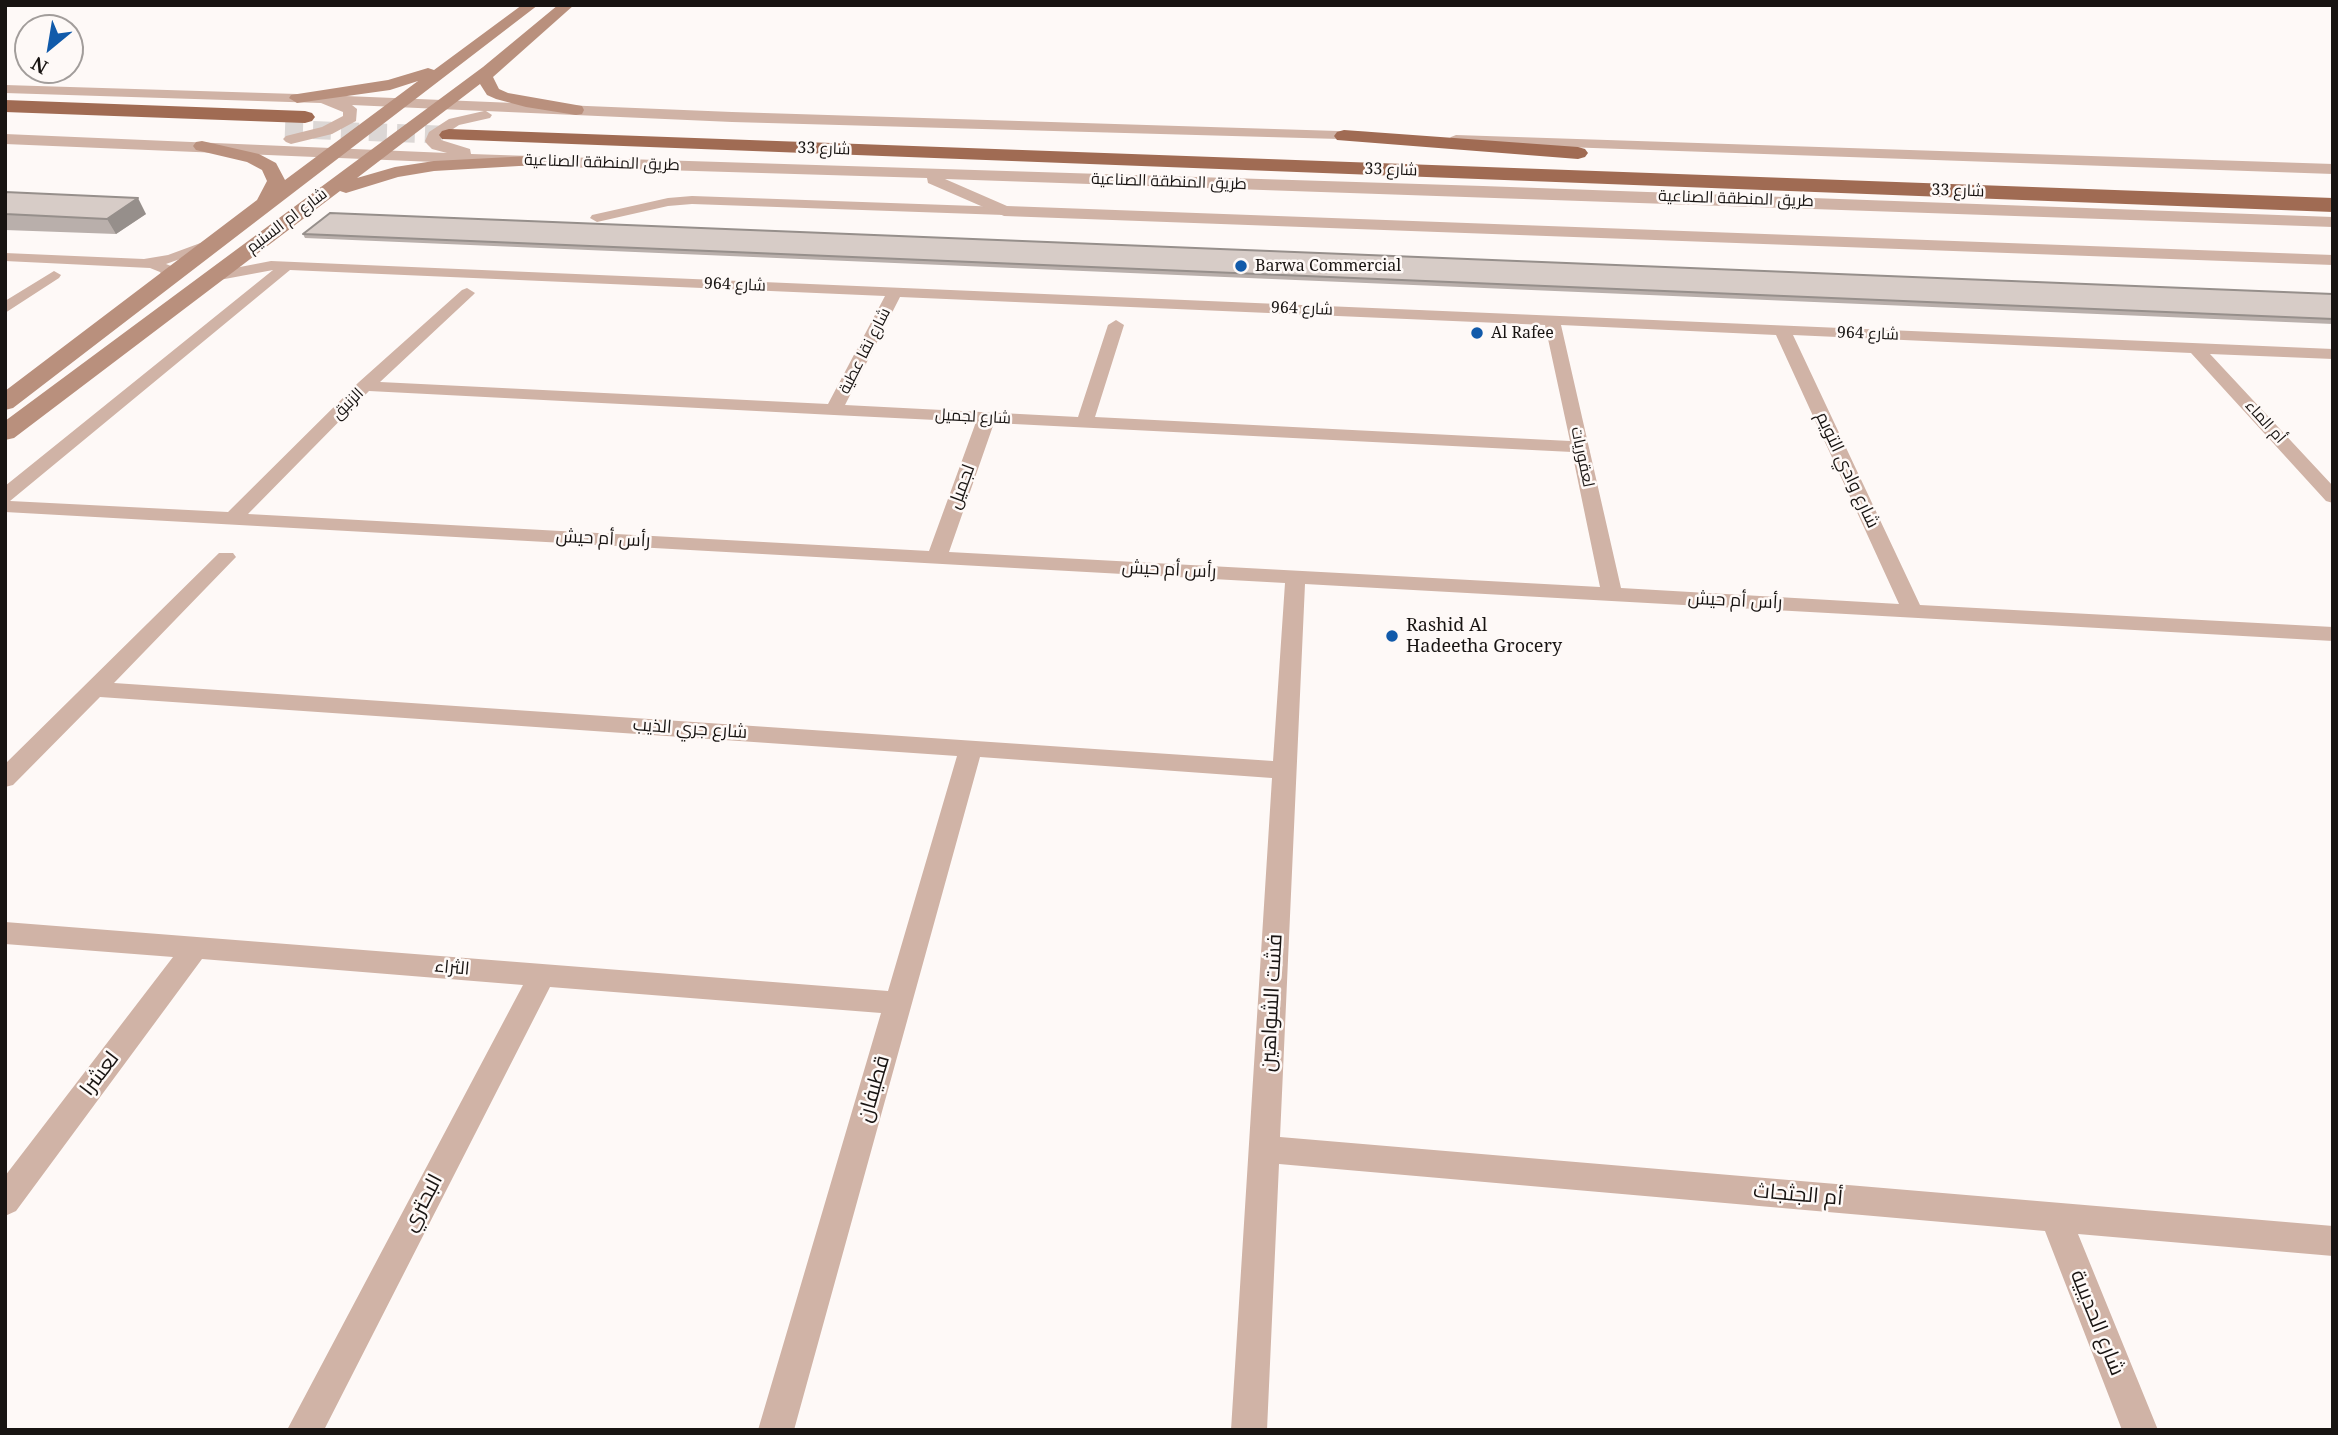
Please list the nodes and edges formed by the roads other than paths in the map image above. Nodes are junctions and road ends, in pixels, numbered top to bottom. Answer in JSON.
{"nodes":[{"id":1,"x":550,"y":5,"type":"edge"},
{"id":2,"x":567,"y":5,"type":"edge"},
{"id":3,"x":529,"y":7,"type":"edge"},
{"id":4,"x":473,"y":51,"type":"junction"},
{"id":5,"x":511,"y":51,"type":"junction"},
{"id":6,"x":489,"y":70,"type":"junction"},
{"id":7,"x":5,"y":89,"type":"edge"},
{"id":8,"x":297,"y":98,"type":"junction"},
{"id":9,"x":402,"y":103,"type":"junction"},
{"id":10,"x":435,"y":104,"type":"junction"},
{"id":11,"x":5,"y":106,"type":"edge"},
{"id":12,"x":576,"y":110,"type":"junction"},
{"id":13,"x":304,"y":117,"type":"tunnel mouth"},
{"id":14,"x":5,"y":120,"type":"edge"},
{"id":15,"x":468,"y":123,"type":"tunnel mouth"},
{"id":16,"x":285,"y":129,"type":"tunnel mouth"},
{"id":17,"x":449,"y":135,"type":"tunnel mouth"},
{"id":18,"x":1344,"y":136,"type":"junction"},
{"id":19,"x":5,"y":139,"type":"edge"},
{"id":20,"x":202,"y":146,"type":"junction"},
{"id":21,"x":335,"y":151,"type":"junction"},
{"id":22,"x":367,"y":153,"type":"junction"},
{"id":23,"x":530,"y":161,"type":"junction"},
{"id":24,"x":2333,"y":169,"type":"edge"},
{"id":25,"x":1813,"y":170,"type":"junction"},
{"id":26,"x":893,"y":174,"type":"junction"},
{"id":27,"x":1897,"y":189,"type":"junction"},
{"id":28,"x":2333,"y":189,"type":"edge"},
{"id":29,"x":1483,"y":191,"type":"junction"},
{"id":30,"x":317,"y":198,"type":"junction"},
{"id":31,"x":1785,"y":201,"type":"junction"},
{"id":32,"x":265,"y":204,"type":"junction"},
{"id":33,"x":2333,"y":205,"type":"edge"},
{"id":34,"x":1004,"y":211,"type":"junction"},
{"id":35,"x":2122,"y":214,"type":"junction"},
{"id":36,"x":597,"y":218,"type":"dead end"},
{"id":37,"x":2333,"y":222,"type":"edge"},
{"id":38,"x":1609,"y":234,"type":"junction"},
{"id":39,"x":214,"y":243,"type":"junction"},
{"id":40,"x":253,"y":247,"type":"junction"},
{"id":41,"x":5,"y":257,"type":"edge"},
{"id":42,"x":2333,"y":258,"type":"edge"},
{"id":43,"x":142,"y":263,"type":"junction"},
{"id":44,"x":278,"y":265,"type":"junction"},
{"id":45,"x":54,"y":275,"type":"dead end"},
{"id":46,"x":170,"y":276,"type":"junction"},
{"id":47,"x":214,"y":276,"type":"junction"},
{"id":48,"x":895,"y":292,"type":"junction"},
{"id":49,"x":467,"y":293,"type":"dead end"},
{"id":50,"x":5,"y":308,"type":"edge"},
{"id":51,"x":1552,"y":320,"type":"junction"},
{"id":52,"x":1116,"y":325,"type":"dead end"},
{"id":53,"x":1782,"y":330,"type":"junction"},
{"id":54,"x":2196,"y":348,"type":"junction"},
{"id":55,"x":2333,"y":354,"type":"edge"},
{"id":56,"x":366,"y":386,"type":"junction"},
{"id":57,"x":56,"y":394,"type":"junction"},
{"id":58,"x":5,"y":403,"type":"edge"},
{"id":59,"x":834,"y":410,"type":"junction"},
{"id":60,"x":987,"y":417,"type":"junction"},
{"id":61,"x":1085,"y":422,"type":"junction"},
{"id":62,"x":5,"y":433,"type":"edge"},
{"id":63,"x":1580,"y":447,"type":"junction"},
{"id":64,"x":5,"y":496,"type":"edge"},
{"id":65,"x":2333,"y":497,"type":"edge"},
{"id":66,"x":5,"y":506,"type":"edge"},
{"id":67,"x":233,"y":518,"type":"junction"},
{"id":68,"x":226,"y":557,"type":"dead end"},
{"id":69,"x":937,"y":557,"type":"junction"},
{"id":70,"x":1295,"y":577,"type":"junction"},
{"id":71,"x":1612,"y":594,"type":"junction"},
{"id":72,"x":1913,"y":611,"type":"junction"},
{"id":73,"x":2333,"y":634,"type":"edge"},
{"id":74,"x":95,"y":689,"type":"junction"},
{"id":75,"x":971,"y":748,"type":"junction"},
{"id":76,"x":1284,"y":770,"type":"junction"},
{"id":77,"x":5,"y":779,"type":"edge"},
{"id":78,"x":5,"y":933,"type":"edge"},
{"id":79,"x":195,"y":948,"type":"junction"},
{"id":80,"x":541,"y":975,"type":"junction"},
{"id":81,"x":898,"y":1003,"type":"junction"},
{"id":82,"x":1264,"y":1149,"type":"junction"},
{"id":83,"x":5,"y":1201,"type":"edge"},
{"id":84,"x":2054,"y":1217,"type":"junction"},
{"id":85,"x":2333,"y":1241,"type":"edge"},
{"id":86,"x":305,"y":1430,"type":"edge"},
{"id":87,"x":776,"y":1430,"type":"edge"},
{"id":88,"x":1249,"y":1430,"type":"edge"},
{"id":89,"x":2140,"y":1430,"type":"edge"}],
"edges":[{"from":1,"to":5,"type":"main road"},
{"from":2,"to":5,"type":"main road"},
{"from":3,"to":4,"type":"main road","name":"شارع ام السنيم"},
{"from":3,"to":10,"type":"main road"},
{"from":4,"to":8,"type":"main road"},
{"from":4,"to":9,"type":"main road","name":"شارع ام السنيم"},
{"from":5,"to":6,"type":"main road"},
{"from":6,"to":10,"type":"main road"},
{"from":6,"to":12,"type":"main road"},
{"from":7,"to":8,"type":"street"},
{"from":8,"to":9,"type":"street","name":"شارع 33"},
{"from":8,"to":20,"type":"street"},
{"from":9,"to":10,"type":"street","name":"شارع 33"},
{"from":9,"to":21,"type":"main road","name":"شارع ام السنيم"},
{"from":9,"to":22,"type":"main road"},
{"from":10,"to":12,"type":"street","name":"شارع 33"},
{"from":10,"to":22,"type":"main road"},
{"from":11,"to":13,"type":"highway"},
{"from":12,"to":18,"type":"street","name":"شارع 33"},
{"from":12,"to":23,"type":"street"},
{"from":14,"to":16,"type":"highway"},
{"from":15,"to":25,"type":"highway","name":"شارع 33"},
{"from":17,"to":27,"type":"highway","name":"شارع 33"},
{"from":18,"to":24,"type":"street"},
{"from":18,"to":25,"type":"highway"},
{"from":19,"to":20,"type":"street","name":"طريق المنطقة الصناعية"},
{"from":20,"to":21,"type":"street","name":"طريق المنطقة الصناعية"},
{"from":20,"to":32,"type":"main road"},
{"from":21,"to":22,"type":"street","name":"طريق المنطقة الصناعية"},
{"from":21,"to":32,"type":"main road","name":"شارع ام السنيم"},
{"from":22,"to":23,"type":"street","name":"طريق المنطقة الصناعية"},
{"from":22,"to":30,"type":"main road","name":"شارع ام السنيم"},
{"from":22,"to":57,"type":"main road"},
{"from":23,"to":26,"type":"street","name":"طريق المنطقة الصناعية"},
{"from":23,"to":30,"type":"main road"},
{"from":25,"to":28,"type":"highway","name":"شارع 33"},
{"from":26,"to":29,"type":"street","name":"طريق المنطقة الصناعية"},
{"from":26,"to":34,"type":"street"},
{"from":27,"to":29,"type":"highway"},
{"from":27,"to":33,"type":"highway","name":"شارع 33"},
{"from":29,"to":31,"type":"street","name":"طريق المنطقة الصناعية"},
{"from":30,"to":40,"type":"main road","name":"شارع ام السنيم"},
{"from":31,"to":35,"type":"street","name":"طريق المنطقة الصناعية"},
{"from":31,"to":38,"type":"street"},
{"from":32,"to":39,"type":"main road","name":"شارع ام السنيم"},
{"from":34,"to":36,"type":"street","name":"طريق المنطقة الصناعية"},
{"from":34,"to":38,"type":"street","name":"طريق المنطقة الصناعية"},
{"from":35,"to":37,"type":"street","name":"طريق المنطقة الصناعية"},
{"from":35,"to":42,"type":"street"},
{"from":38,"to":42,"type":"street","name":"طريق المنطقة الصناعية"},
{"from":39,"to":43,"type":"street"},
{"from":39,"to":46,"type":"main road","name":"شارع ام السنيم"},
{"from":40,"to":44,"type":"street"},
{"from":40,"to":47,"type":"main road","name":"شارع ام السنيم"},
{"from":41,"to":43,"type":"street"},
{"from":43,"to":46,"type":"street"},
{"from":44,"to":47,"type":"street","name":"شارع 964"},
{"from":44,"to":48,"type":"street","name":"شارع 964"},
{"from":44,"to":64,"type":"street"},
{"from":45,"to":50,"type":"street"},
{"from":46,"to":58,"type":"main road","name":"شارع ام السنيم"},
{"from":47,"to":57,"type":"main road","name":"شارع ام السنيم"},
{"from":48,"to":51,"type":"street","name":"شارع 964"},
{"from":48,"to":59,"type":"street","name":"شارع نقا عطية"},
{"from":49,"to":56,"type":"street","name":"الزنبق"},
{"from":51,"to":53,"type":"street","name":"شارع 964"},
{"from":51,"to":63,"type":"street","name":"لعقوريات"},
{"from":52,"to":61,"type":"street"},
{"from":53,"to":54,"type":"street","name":"شارع 964"},
{"from":53,"to":72,"type":"street","name":"شارع وادي التويم"},
{"from":54,"to":55,"type":"street","name":"شارع 964"},
{"from":54,"to":65,"type":"street","name":"أم الماء"},
{"from":56,"to":59,"type":"street","name":"شارع لجميل"},
{"from":56,"to":67,"type":"street","name":"الزنبق"},
{"from":57,"to":62,"type":"main road","name":"شارع ام السنيم"},
{"from":59,"to":60,"type":"street","name":"شارع لجميل"},
{"from":60,"to":61,"type":"street","name":"شارع لجميل"},
{"from":60,"to":69,"type":"street","name":"لجميل"},
{"from":61,"to":63,"type":"street","name":"شارع لجميل"},
{"from":63,"to":71,"type":"street","name":"لعقوريات"},
{"from":66,"to":67,"type":"street","name":"رأس أم حيش"},
{"from":67,"to":69,"type":"street","name":"رأس أم حيش"},
{"from":68,"to":74,"type":"street"},
{"from":69,"to":70,"type":"street","name":"رأس أم حيش"},
{"from":70,"to":71,"type":"street","name":"رأس أم حيش"},
{"from":70,"to":76,"type":"street","name":"فشت الشواهين"},
{"from":71,"to":72,"type":"street","name":"رأس أم حيش"},
{"from":72,"to":73,"type":"street","name":"رأس أم حيش"},
{"from":74,"to":75,"type":"street","name":"شارع جري الذيب"},
{"from":74,"to":77,"type":"street"},
{"from":75,"to":76,"type":"street","name":"شارع جري الذيب"},
{"from":75,"to":81,"type":"street","name":"قطيفان"},
{"from":76,"to":82,"type":"street","name":"فشت الشواهين"},
{"from":78,"to":79,"type":"street","name":"الثراء"},
{"from":79,"to":80,"type":"street","name":"الثراء"},
{"from":79,"to":83,"type":"street","name":"لعشرا"},
{"from":80,"to":81,"type":"street","name":"الثراء"},
{"from":80,"to":86,"type":"street","name":"البحتري"},
{"from":81,"to":87,"type":"street","name":"قطيفان"},
{"from":82,"to":84,"type":"street","name":"أم الجثجاث"},
{"from":82,"to":88,"type":"street","name":"فشت الشواهين"},
{"from":84,"to":85,"type":"street","name":"أم الجثجاث"},
{"from":84,"to":89,"type":"street","name":"شارع الحديبية"}]}
